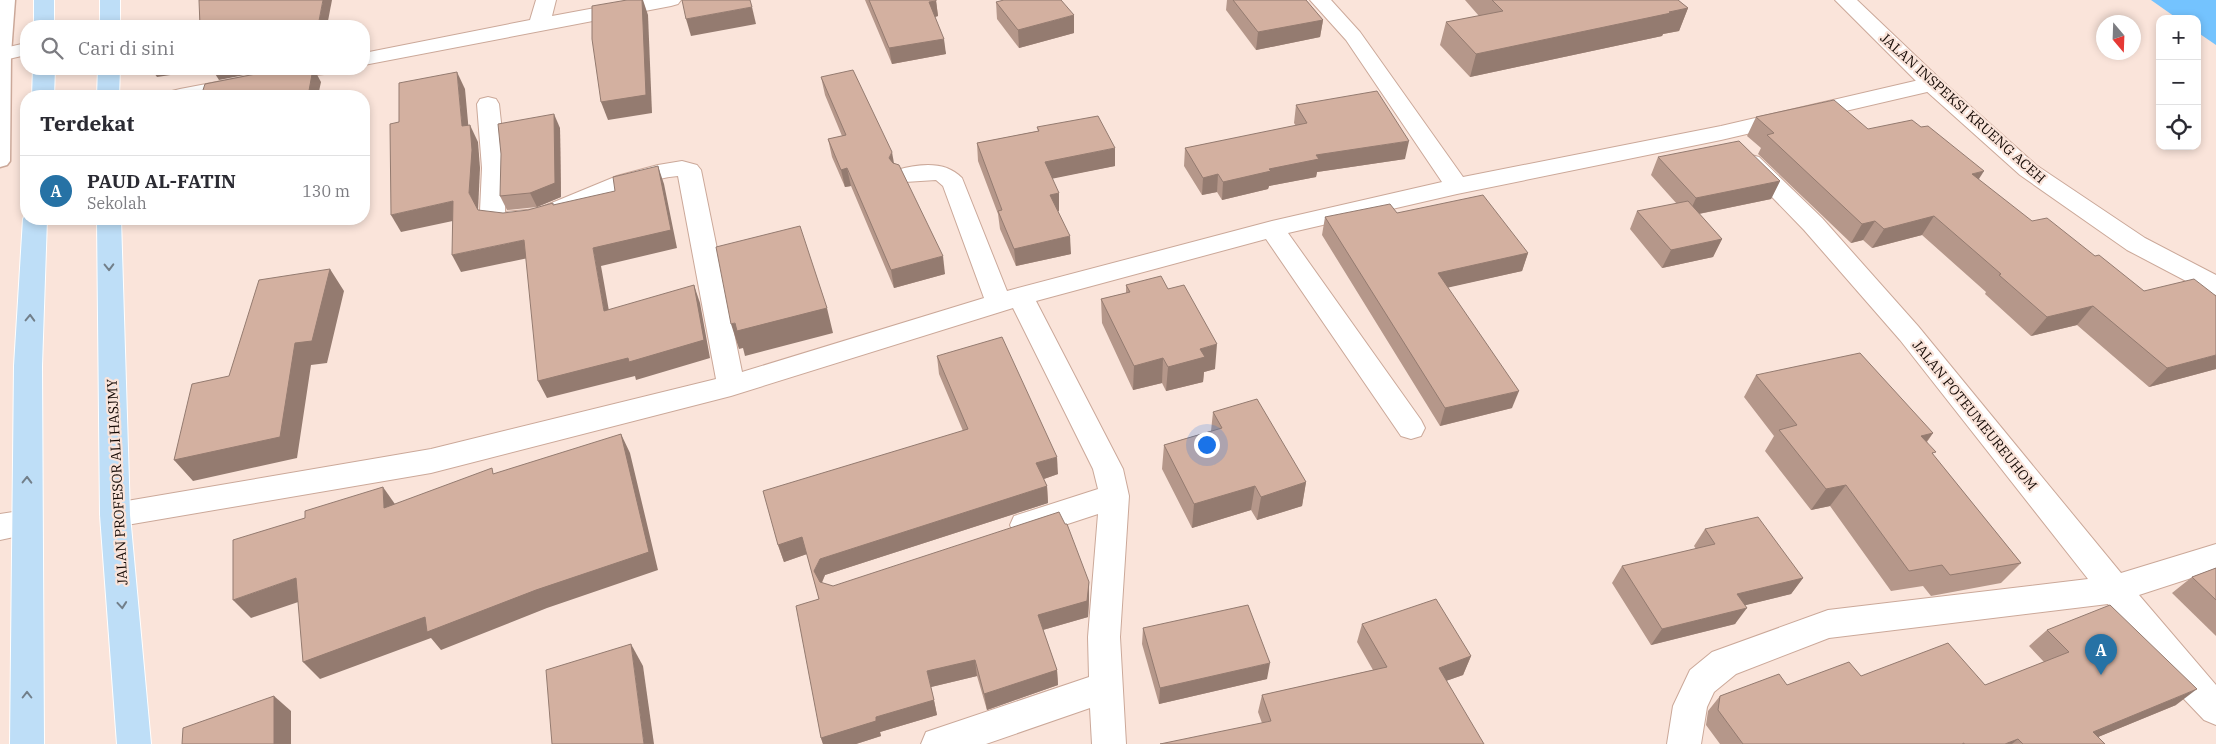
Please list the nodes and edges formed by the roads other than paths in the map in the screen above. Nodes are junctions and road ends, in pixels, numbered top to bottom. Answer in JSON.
{"nodes":[{"id":1,"x":7,"y":0,"type":"edge"},
{"id":2,"x":44,"y":0,"type":"edge"},
{"id":3,"x":110,"y":0,"type":"edge"},
{"id":4,"x":546,"y":0,"type":"edge"},
{"id":5,"x":671,"y":0,"type":"edge"},
{"id":6,"x":1320,"y":0,"type":"edge"},
{"id":7,"x":1845,"y":0,"type":"edge"},
{"id":8,"x":44,"y":20,"type":"edge"},
{"id":9,"x":110,"y":20,"type":"edge"},
{"id":10,"x":539,"y":24,"type":"junction"},
{"id":11,"x":20,"y":50,"type":"edge"},
{"id":12,"x":1,"y":54,"type":"edge"},
{"id":13,"x":370,"y":58,"type":"edge"},
{"id":14,"x":44,"y":75,"type":"edge"},
{"id":15,"x":109,"y":75,"type":"edge"},
{"id":16,"x":286,"y":75,"type":"edge"},
{"id":17,"x":1932,"y":84,"type":"junction"},
{"id":18,"x":43,"y":90,"type":"edge"},
{"id":19,"x":108,"y":90,"type":"edge"},
{"id":20,"x":210,"y":90,"type":"edge"},
{"id":21,"x":488,"y":104,"type":"dead end"},
{"id":22,"x":1721,"y":133,"type":"junction"},
{"id":23,"x":0,"y":161,"type":"edge"},
{"id":24,"x":905,"y":175,"type":"edge"},
{"id":25,"x":1457,"y":186,"type":"junction"},
{"id":26,"x":35,"y":225,"type":"edge"},
{"id":27,"x":109,"y":225,"type":"edge"},
{"id":28,"x":1272,"y":229,"type":"junction"},
{"id":29,"x":2216,"y":286,"type":"edge"},
{"id":30,"x":1010,"y":300,"type":"junction"},
{"id":31,"x":731,"y":386,"type":"junction"},
{"id":32,"x":1411,"y":428,"type":"dead end"},
{"id":33,"x":1114,"y":496,"type":"junction"},
{"id":34,"x":115,"y":515,"type":"junction"},
{"id":35,"x":13,"y":525,"type":"edge"},
{"id":36,"x":1003,"y":532,"type":"edge"},
{"id":37,"x":2216,"y":557,"type":"edge"},
{"id":38,"x":2115,"y":589,"type":"junction"},
{"id":39,"x":1107,"y":687,"type":"junction"},
{"id":40,"x":2216,"y":709,"type":"edge"},
{"id":41,"x":27,"y":744,"type":"edge"},
{"id":42,"x":134,"y":744,"type":"edge"},
{"id":43,"x":938,"y":744,"type":"edge"},
{"id":44,"x":1109,"y":744,"type":"edge"},
{"id":45,"x":1684,"y":744,"type":"edge"}],
"edges":[{"from":1,"to":12,"type":"lane"},
{"from":2,"to":8,"type":"main road"},
{"from":3,"to":9,"type":"main road"},
{"from":4,"to":10,"type":"street"},
{"from":5,"to":10,"type":"street"},
{"from":6,"to":25,"type":"street"},
{"from":7,"to":17,"type":"street","name":"JALAN INSPEKSI KRUENG ACEH"},
{"from":10,"to":13,"type":"street"},
{"from":11,"to":12,"type":"street"},
{"from":12,"to":23,"type":"lane"},
{"from":14,"to":18,"type":"main road"},
{"from":15,"to":19,"type":"main road"},
{"from":16,"to":20,"type":"street"},
{"from":17,"to":22,"type":"street"},
{"from":17,"to":29,"type":"street","name":"JALAN INSPEKSI KRUENG ACEH"},
{"from":21,"to":31,"type":"street"},
{"from":22,"to":25,"type":"street"},
{"from":22,"to":38,"type":"street","name":"JALAN POTEUMEUREUHOM"},
{"from":24,"to":30,"type":"street"},
{"from":25,"to":28,"type":"street"},
{"from":35,"to":26,"type":"main road","one_way":true},
{"from":27,"to":34,"type":"main road","name":"JALAN PROFESOR ALI HASJMY","one_way":true},
{"from":28,"to":30,"type":"street"},
{"from":28,"to":32,"type":"street"},
{"from":30,"to":31,"type":"street"},
{"from":30,"to":33,"type":"street"},
{"from":31,"to":34,"type":"street"},
{"from":33,"to":36,"type":"street"},
{"from":33,"to":39,"type":"street"},
{"from":34,"to":42,"type":"main road","name":"JALAN PROFESOR ALI HASJMY","one_way":true},
{"from":41,"to":35,"type":"main road","one_way":true},
{"from":37,"to":38,"type":"street"},
{"from":38,"to":40,"type":"street","name":"JALAN POTEUMEUREUHOM"},
{"from":38,"to":45,"type":"street"},
{"from":39,"to":43,"type":"street"},
{"from":39,"to":44,"type":"street"}]}
